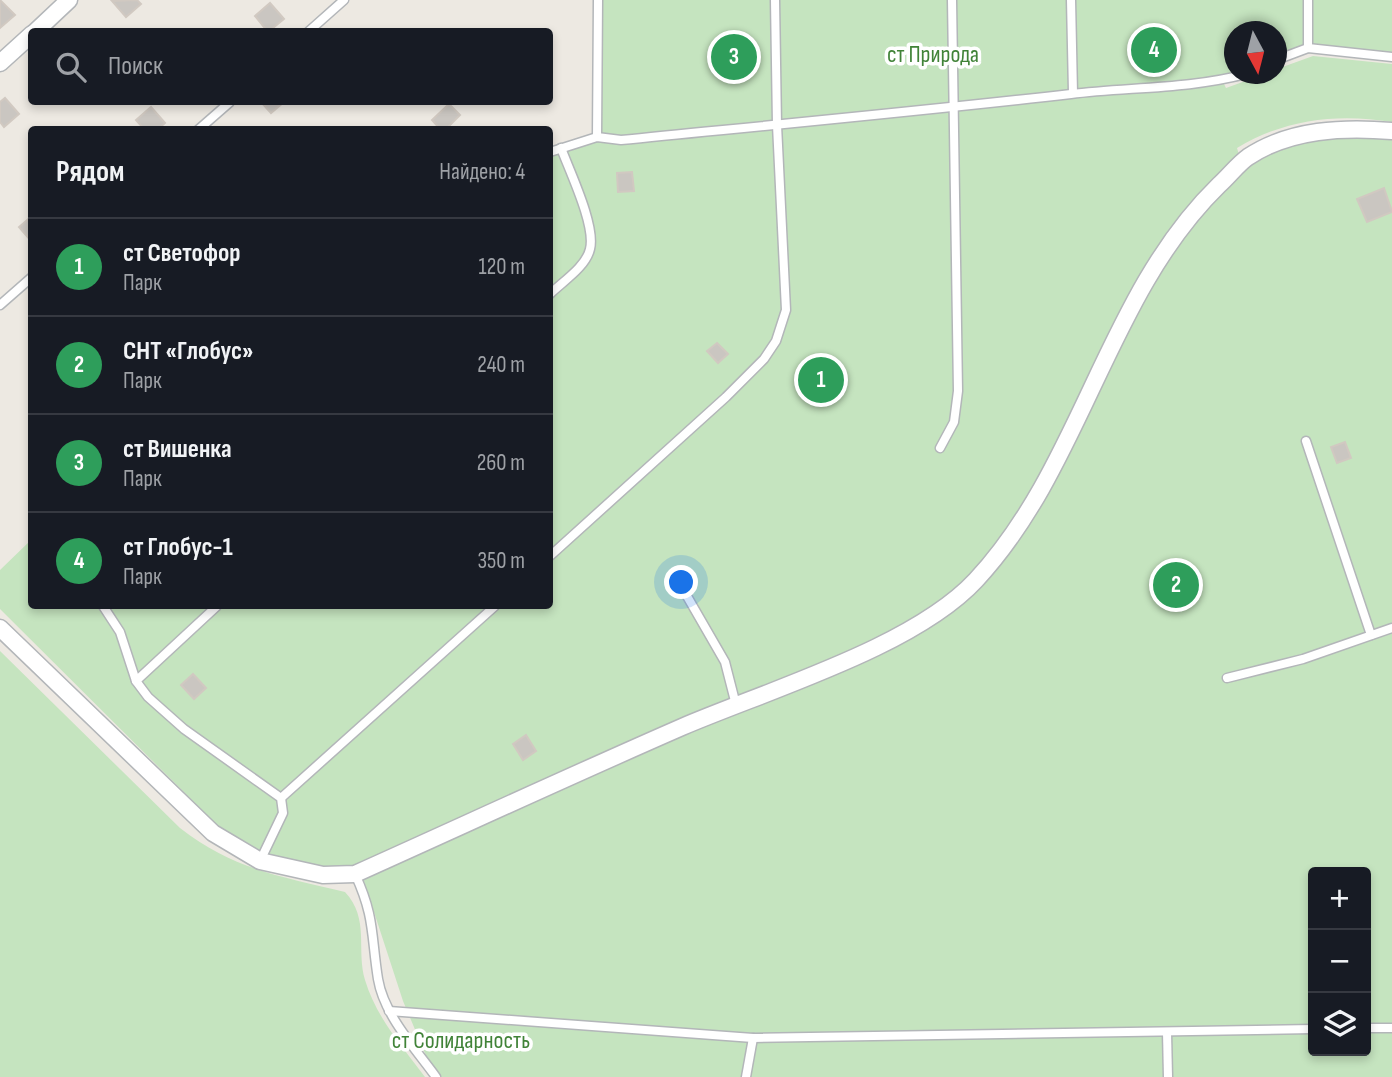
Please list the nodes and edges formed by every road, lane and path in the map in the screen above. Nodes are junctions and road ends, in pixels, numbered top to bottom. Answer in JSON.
{"nodes":[{"id":1,"x":69,"y":0,"type":"edge"},
{"id":2,"x":344,"y":0,"type":"edge"},
{"id":3,"x":598,"y":0,"type":"edge"},
{"id":4,"x":775,"y":0,"type":"edge"},
{"id":5,"x":952,"y":0,"type":"edge"},
{"id":6,"x":1071,"y":0,"type":"edge"},
{"id":7,"x":1308,"y":0,"type":"edge"},
{"id":8,"x":38,"y":28,"type":"edge"},
{"id":9,"x":313,"y":28,"type":"edge"},
{"id":10,"x":28,"y":38,"type":"edge"},
{"id":11,"x":1308,"y":48,"type":"junction"},
{"id":12,"x":1287,"y":56,"type":"edge"},
{"id":13,"x":1392,"y":57,"type":"edge"},
{"id":14,"x":0,"y":63,"type":"edge"},
{"id":15,"x":1224,"y":79,"type":"edge"},
{"id":16,"x":1073,"y":93,"type":"junction"},
{"id":17,"x":227,"y":105,"type":"edge"},
{"id":18,"x":954,"y":109,"type":"junction"},
{"id":19,"x":777,"y":125,"type":"junction"},
{"id":20,"x":203,"y":126,"type":"edge"},
{"id":21,"x":1392,"y":131,"type":"edge"},
{"id":22,"x":597,"y":137,"type":"junction"},
{"id":23,"x":561,"y":148,"type":"junction"},
{"id":24,"x":553,"y":151,"type":"edge"},
{"id":25,"x":28,"y":280,"type":"edge"},
{"id":26,"x":553,"y":291,"type":"edge"},
{"id":27,"x":0,"y":305,"type":"edge"},
{"id":28,"x":1306,"y":440,"type":"dead end"},
{"id":29,"x":940,"y":448,"type":"dead end"},
{"id":30,"x":553,"y":553,"type":"edge"},
{"id":31,"x":680,"y":584,"type":"dead end"},
{"id":32,"x":105,"y":609,"type":"edge"},
{"id":33,"x":214,"y":609,"type":"edge"},
{"id":34,"x":492,"y":609,"type":"edge"},
{"id":35,"x":0,"y":628,"type":"edge"},
{"id":36,"x":1392,"y":628,"type":"edge"},
{"id":37,"x":1371,"y":635,"type":"junction"},
{"id":38,"x":1227,"y":678,"type":"dead end"},
{"id":39,"x":136,"y":681,"type":"junction"},
{"id":40,"x":736,"y":705,"type":"junction"},
{"id":41,"x":281,"y":798,"type":"junction"},
{"id":42,"x":260,"y":861,"type":"junction"},
{"id":43,"x":355,"y":874,"type":"junction"},
{"id":44,"x":389,"y":1011,"type":"junction"},
{"id":45,"x":1371,"y":1028,"type":"edge"},
{"id":46,"x":1392,"y":1028,"type":"edge"},
{"id":47,"x":1308,"y":1029,"type":"edge"},
{"id":48,"x":1167,"y":1032,"type":"junction"},
{"id":49,"x":753,"y":1038,"type":"junction"},
{"id":50,"x":436,"y":1077,"type":"edge"},
{"id":51,"x":746,"y":1077,"type":"edge"},
{"id":52,"x":1168,"y":1077,"type":"edge"}],
"edges":[{"from":1,"to":8,"type":"street"},
{"from":2,"to":9,"type":"lane"},
{"from":3,"to":22,"type":"lane"},
{"from":4,"to":19,"type":"lane"},
{"from":5,"to":18,"type":"lane"},
{"from":6,"to":16,"type":"lane"},
{"from":7,"to":11,"type":"lane"},
{"from":10,"to":14,"type":"street"},
{"from":11,"to":12,"type":"lane"},
{"from":11,"to":13,"type":"lane"},
{"from":15,"to":16,"type":"lane"},
{"from":16,"to":18,"type":"lane"},
{"from":17,"to":20,"type":"lane"},
{"from":18,"to":19,"type":"lane"},
{"from":18,"to":29,"type":"lane"},
{"from":19,"to":22,"type":"lane"},
{"from":19,"to":30,"type":"lane"},
{"from":21,"to":40,"type":"street"},
{"from":22,"to":23,"type":"lane"},
{"from":23,"to":24,"type":"lane"},
{"from":23,"to":26,"type":"lane"},
{"from":25,"to":27,"type":"lane"},
{"from":28,"to":37,"type":"lane"},
{"from":31,"to":40,"type":"lane"},
{"from":32,"to":39,"type":"lane"},
{"from":33,"to":39,"type":"lane"},
{"from":34,"to":41,"type":"lane"},
{"from":35,"to":42,"type":"street"},
{"from":36,"to":37,"type":"lane"},
{"from":37,"to":38,"type":"lane"},
{"from":39,"to":41,"type":"lane"},
{"from":40,"to":43,"type":"street"},
{"from":41,"to":42,"type":"lane"},
{"from":42,"to":43,"type":"street"},
{"from":43,"to":44,"type":"lane"},
{"from":44,"to":49,"type":"lane"},
{"from":44,"to":50,"type":"lane"},
{"from":45,"to":46,"type":"lane"},
{"from":47,"to":48,"type":"lane"},
{"from":48,"to":49,"type":"lane"},
{"from":48,"to":52,"type":"lane"},
{"from":49,"to":51,"type":"lane"}]}
